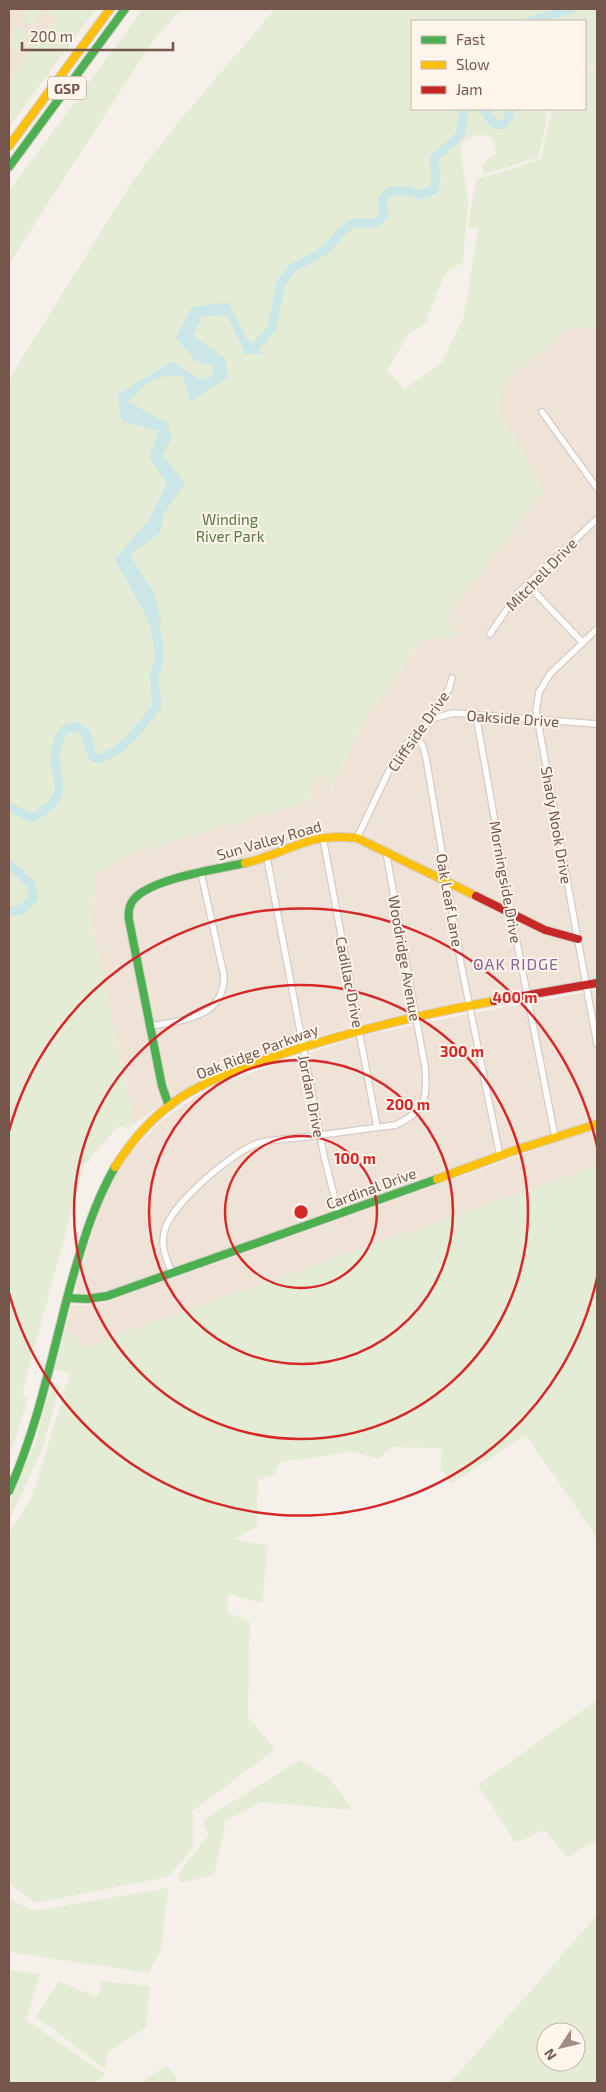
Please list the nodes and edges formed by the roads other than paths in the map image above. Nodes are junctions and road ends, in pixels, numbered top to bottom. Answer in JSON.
{"nodes":[{"id":1,"x":110,"y":9,"type":"edge"},
{"id":2,"x":125,"y":9,"type":"edge"},
{"id":3,"x":9,"y":146,"type":"edge"},
{"id":4,"x":9,"y":167,"type":"edge"},
{"id":5,"x":542,"y":412,"type":"dead end"},
{"id":6,"x":597,"y":488,"type":"edge"},
{"id":7,"x":597,"y":519,"type":"edge"},
{"id":8,"x":528,"y":584,"type":"junction"},
{"id":9,"x":597,"y":629,"type":"edge"},
{"id":10,"x":490,"y":634,"type":"dead end"},
{"id":11,"x":583,"y":643,"type":"junction"},
{"id":12,"x":452,"y":678,"type":"dead end"},
{"id":13,"x":476,"y":715,"type":"junction"},
{"id":14,"x":430,"y":719,"type":"junction"},
{"id":15,"x":538,"y":719,"type":"junction"},
{"id":16,"x":597,"y":724,"type":"edge"},
{"id":17,"x":416,"y":733,"type":"junction"},
{"id":18,"x":323,"y":838,"type":"junction"},
{"id":19,"x":357,"y":838,"type":"junction"},
{"id":20,"x":386,"y":852,"type":"junction"},
{"id":21,"x":267,"y":858,"type":"junction"},
{"id":22,"x":202,"y":873,"type":"junction"},
{"id":23,"x":446,"y":881,"type":"junction"},
{"id":24,"x":511,"y":912,"type":"junction"},
{"id":25,"x":578,"y":939,"type":"junction"},
{"id":26,"x":597,"y":983,"type":"edge"},
{"id":27,"x":586,"y":985,"type":"junction"},
{"id":28,"x":527,"y":995,"type":"junction"},
{"id":29,"x":470,"y":1007,"type":"junction"},
{"id":30,"x":416,"y":1018,"type":"junction"},
{"id":31,"x":151,"y":1026,"type":"junction"},
{"id":32,"x":359,"y":1031,"type":"junction"},
{"id":33,"x":597,"y":1044,"type":"edge"},
{"id":34,"x":303,"y":1046,"type":"junction"},
{"id":35,"x":170,"y":1106,"type":"junction"},
{"id":36,"x":597,"y":1124,"type":"edge"},
{"id":37,"x":376,"y":1127,"type":"junction"},
{"id":38,"x":320,"y":1135,"type":"junction"},
{"id":39,"x":555,"y":1137,"type":"junction"},
{"id":40,"x":500,"y":1156,"type":"junction"},
{"id":41,"x":338,"y":1215,"type":"junction"},
{"id":42,"x":172,"y":1273,"type":"junction"},
{"id":43,"x":68,"y":1298,"type":"junction"},
{"id":44,"x":9,"y":1491,"type":"edge"}],
"edges":[{"from":1,"to":3,"type":"main road","number":"GSP"},
{"from":2,"to":4,"type":"main road","number":"GSP"},
{"from":5,"to":6,"type":"street"},
{"from":7,"to":8,"type":"street","name":"Mitchell Drive"},
{"from":8,"to":10,"type":"street","name":"Mitchell Drive"},
{"from":8,"to":11,"type":"street"},
{"from":9,"to":11,"type":"street","name":"Shady Nook Drive"},
{"from":11,"to":15,"type":"street","name":"Shady Nook Drive"},
{"from":12,"to":14,"type":"street","name":"Cliffside Drive"},
{"from":13,"to":14,"type":"street","name":"Oakside Drive"},
{"from":13,"to":15,"type":"street","name":"Oakside Drive"},
{"from":13,"to":24,"type":"street","name":"Morningside Drive"},
{"from":14,"to":17,"type":"street","name":"Cliffside Drive"},
{"from":15,"to":16,"type":"street","name":"Oakside Drive"},
{"from":15,"to":25,"type":"street","name":"Shady Nook Drive"},
{"from":17,"to":19,"type":"street","name":"Cliffside Drive"},
{"from":17,"to":23,"type":"street","name":"Oak Leaf Lane"},
{"from":18,"to":19,"type":"main road","name":"Sun Valley Road"},
{"from":18,"to":21,"type":"main road","name":"Sun Valley Road"},
{"from":18,"to":32,"type":"street","name":"Cadillac Drive"},
{"from":19,"to":20,"type":"main road","name":"Sun Valley Road"},
{"from":20,"to":23,"type":"main road","name":"Sun Valley Road"},
{"from":20,"to":30,"type":"street","name":"Woodridge Avenue"},
{"from":21,"to":22,"type":"main road","name":"Sun Valley Road"},
{"from":21,"to":34,"type":"street","name":"Jordan Drive"},
{"from":22,"to":31,"type":"street"},
{"from":22,"to":31,"type":"main road","name":"Sun Valley Road"},
{"from":23,"to":24,"type":"main road","name":"Sun Valley Road"},
{"from":23,"to":29,"type":"street","name":"Oak Leaf Lane"},
{"from":24,"to":25,"type":"main road","name":"Sun Valley Road"},
{"from":24,"to":28,"type":"street","name":"Morningside Drive"},
{"from":25,"to":27,"type":"street","name":"Shady Nook Drive"},
{"from":26,"to":27,"type":"main road","name":"Oak Ridge Parkway"},
{"from":27,"to":28,"type":"main road","name":"Oak Ridge Parkway"},
{"from":27,"to":33,"type":"street","name":"Shady Nook Drive"},
{"from":28,"to":29,"type":"main road","name":"Oak Ridge Parkway"},
{"from":28,"to":39,"type":"street","name":"Morningside Drive"},
{"from":29,"to":30,"type":"main road","name":"Oak Ridge Parkway"},
{"from":29,"to":40,"type":"street","name":"Oak Leaf Lane"},
{"from":30,"to":32,"type":"main road","name":"Oak Ridge Parkway"},
{"from":30,"to":37,"type":"street","name":"Woodridge Avenue"},
{"from":31,"to":35,"type":"main road","name":"Sun Valley Road"},
{"from":32,"to":34,"type":"main road","name":"Oak Ridge Parkway"},
{"from":32,"to":37,"type":"street","name":"Cadillac Drive"},
{"from":34,"to":35,"type":"main road","name":"Oak Ridge Parkway"},
{"from":34,"to":38,"type":"street","name":"Jordan Drive"},
{"from":35,"to":43,"type":"main road","name":"Oak Ridge Parkway"},
{"from":36,"to":39,"type":"main road","name":"Cardinal Drive"},
{"from":37,"to":38,"type":"street","name":"Woodridge Avenue"},
{"from":38,"to":41,"type":"street","name":"Jordan Drive"},
{"from":38,"to":42,"type":"street","name":"Woodridge Avenue"},
{"from":39,"to":40,"type":"main road","name":"Cardinal Drive"},
{"from":40,"to":41,"type":"main road","name":"Cardinal Drive"},
{"from":41,"to":42,"type":"main road","name":"Cardinal Drive"},
{"from":42,"to":43,"type":"main road","name":"Cardinal Drive"},
{"from":43,"to":44,"type":"main road","name":"Oak Ridge Parkway"}]}
